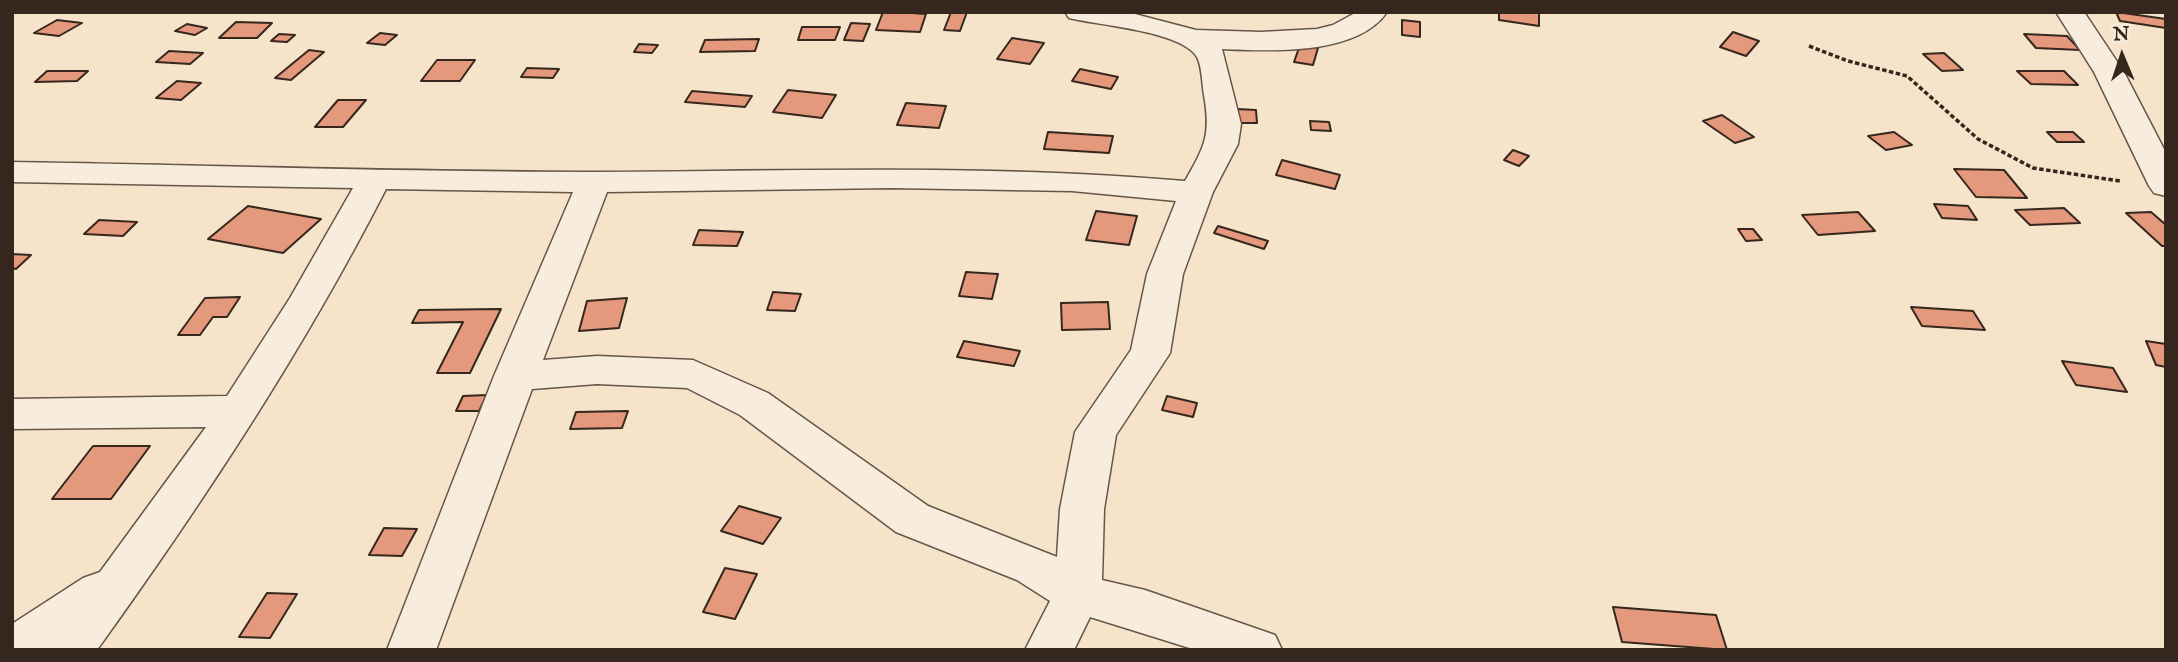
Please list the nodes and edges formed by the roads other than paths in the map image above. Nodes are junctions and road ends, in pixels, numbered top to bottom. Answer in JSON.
{"nodes":[{"id":1,"x":1079,"y":12,"type":"edge"},
{"id":2,"x":1373,"y":12,"type":"edge"},
{"id":3,"x":2070,"y":12,"type":"edge"},
{"id":4,"x":1193,"y":39,"type":"junction"},
{"id":5,"x":12,"y":172,"type":"edge"},
{"id":6,"x":374,"y":180,"type":"junction"},
{"id":7,"x":594,"y":182,"type":"junction"},
{"id":8,"x":2166,"y":186,"type":"edge"},
{"id":9,"x":1195,"y":191,"type":"junction"},
{"id":10,"x":514,"y":376,"type":"junction"},
{"id":11,"x":240,"y":411,"type":"junction"},
{"id":12,"x":12,"y":414,"type":"edge"},
{"id":13,"x":122,"y":578,"type":"junction"},
{"id":14,"x":1078,"y":594,"type":"junction"},
{"id":15,"x":13,"y":650,"type":"edge"},
{"id":16,"x":69,"y":650,"type":"edge"},
{"id":17,"x":411,"y":650,"type":"edge"},
{"id":18,"x":1049,"y":650,"type":"edge"},
{"id":19,"x":1258,"y":650,"type":"edge"}],
"edges":[{"from":1,"to":4,"type":"street"},
{"from":2,"to":4,"type":"street"},
{"from":3,"to":8,"type":"street"},
{"from":4,"to":9,"type":"street"},
{"from":5,"to":6,"type":"street"},
{"from":6,"to":7,"type":"street"},
{"from":6,"to":11,"type":"street"},
{"from":7,"to":9,"type":"street"},
{"from":7,"to":10,"type":"street"},
{"from":9,"to":14,"type":"street"},
{"from":10,"to":14,"type":"street"},
{"from":10,"to":17,"type":"street"},
{"from":11,"to":12,"type":"street"},
{"from":11,"to":13,"type":"street"},
{"from":13,"to":15,"type":"street"},
{"from":13,"to":16,"type":"street"},
{"from":14,"to":18,"type":"street"},
{"from":14,"to":19,"type":"street"}]}
